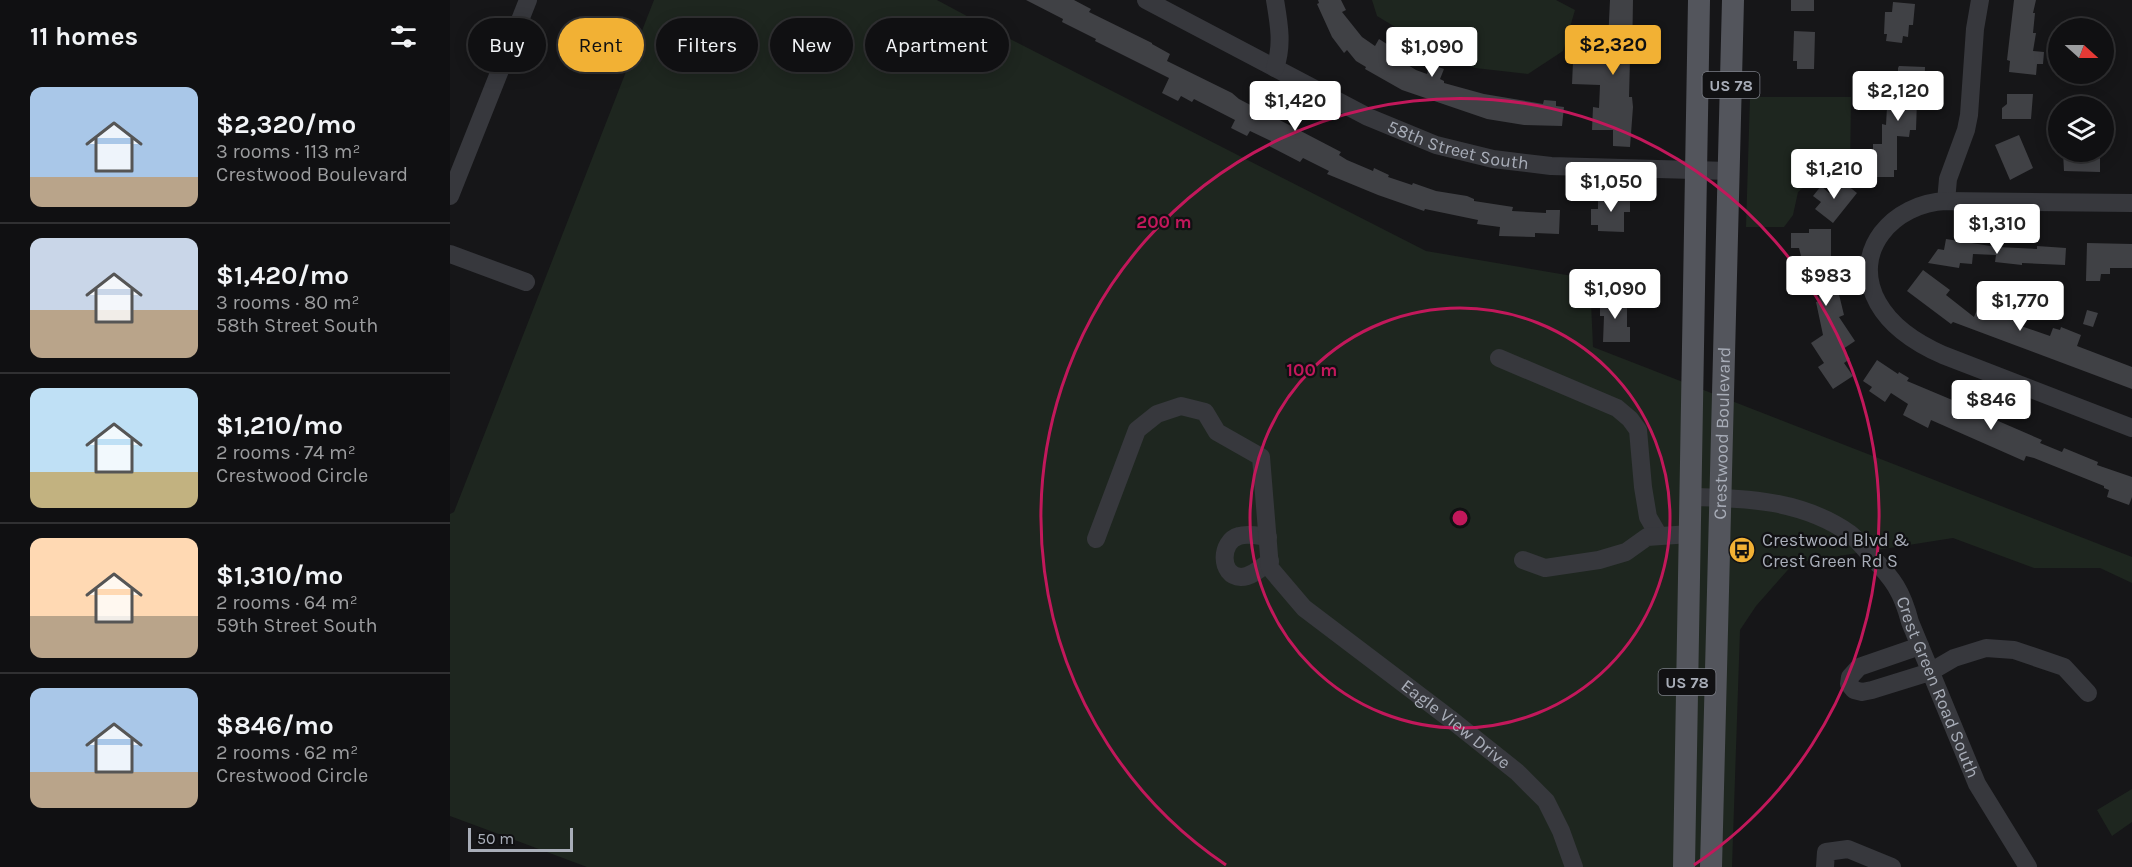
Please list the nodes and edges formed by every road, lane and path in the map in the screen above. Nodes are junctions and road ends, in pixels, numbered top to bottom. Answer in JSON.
{"nodes":[{"id":1,"x":528,"y":0,"type":"edge"},
{"id":2,"x":1146,"y":0,"type":"edge"},
{"id":3,"x":1275,"y":0,"type":"edge"},
{"id":4,"x":1699,"y":0,"type":"edge"},
{"id":5,"x":1733,"y":0,"type":"edge"},
{"id":6,"x":1980,"y":0,"type":"edge"},
{"id":7,"x":1275,"y":68,"type":"junction"},
{"id":8,"x":1695,"y":170,"type":"junction"},
{"id":9,"x":1729,"y":171,"type":"junction"},
{"id":10,"x":450,"y":196,"type":"edge"},
{"id":11,"x":1946,"y":201,"type":"junction"},
{"id":12,"x":2132,"y":203,"type":"edge"},
{"id":13,"x":450,"y":254,"type":"edge"},
{"id":14,"x":526,"y":282,"type":"dead end"},
{"id":15,"x":1499,"y":358,"type":"dead end"},
{"id":16,"x":2132,"y":428,"type":"edge"},
{"id":17,"x":1691,"y":497,"type":"junction"},
{"id":18,"x":1721,"y":497,"type":"junction"},
{"id":19,"x":1690,"y":534,"type":"junction"},
{"id":20,"x":1659,"y":536,"type":"junction"},
{"id":21,"x":1268,"y":537,"type":"junction"},
{"id":22,"x":1096,"y":539,"type":"dead end"},
{"id":23,"x":1523,"y":560,"type":"dead end"},
{"id":24,"x":1270,"y":561,"type":"junction"},
{"id":25,"x":1920,"y":645,"type":"junction"},
{"id":26,"x":1930,"y":672,"type":"junction"},
{"id":27,"x":2088,"y":693,"type":"dead end"},
{"id":28,"x":1574,"y":867,"type":"edge"},
{"id":29,"x":1684,"y":867,"type":"edge"},
{"id":30,"x":1711,"y":867,"type":"edge"},
{"id":31,"x":1825,"y":867,"type":"edge"},
{"id":32,"x":1892,"y":867,"type":"edge"},
{"id":33,"x":2028,"y":867,"type":"edge"}],
"edges":[{"from":1,"to":10,"type":"street"},
{"from":2,"to":7,"type":"street","name":"58th Street South"},
{"from":3,"to":7,"type":"street"},
{"from":4,"to":8,"type":"main road","name":"Crestwood Boulevard","number":"US 78"},
{"from":5,"to":9,"type":"main road","name":"Crestwood Boulevard","number":"US 78"},
{"from":6,"to":11,"type":"street"},
{"from":7,"to":8,"type":"street","name":"58th Street South"},
{"from":8,"to":9,"type":"street","name":"58th Street South"},
{"from":8,"to":17,"type":"main road","name":"Crestwood Boulevard","number":"US 78"},
{"from":9,"to":18,"type":"main road","name":"Crestwood Boulevard","number":"US 78"},
{"from":11,"to":12,"type":"street"},
{"from":11,"to":16,"type":"street"},
{"from":13,"to":14,"type":"street"},
{"from":15,"to":20,"type":"street"},
{"from":17,"to":18,"type":"street","name":"Crest Green Road South"},
{"from":17,"to":19,"type":"main road","name":"Crestwood Boulevard","number":"US 78"},
{"from":18,"to":25,"type":"street","name":"Crest Green Road South"},
{"from":18,"to":30,"type":"main road","name":"Crestwood Boulevard","number":"US 78"},
{"from":19,"to":20,"type":"street"},
{"from":19,"to":29,"type":"main road","name":"Crestwood Boulevard","number":"US 78"},
{"from":20,"to":23,"type":"street"},
{"from":21,"to":22,"type":"street"},
{"from":21,"to":24,"type":"street"},
{"from":21,"to":24,"type":"street"},
{"from":24,"to":28,"type":"street","name":"Eagle View Drive"},
{"from":25,"to":26,"type":"street","name":"Crest Green Road South"},
{"from":25,"to":26,"type":"street"},
{"from":26,"to":27,"type":"street"},
{"from":26,"to":33,"type":"street","name":"Crest Green Road South"},
{"from":31,"to":32,"type":"street"}]}
